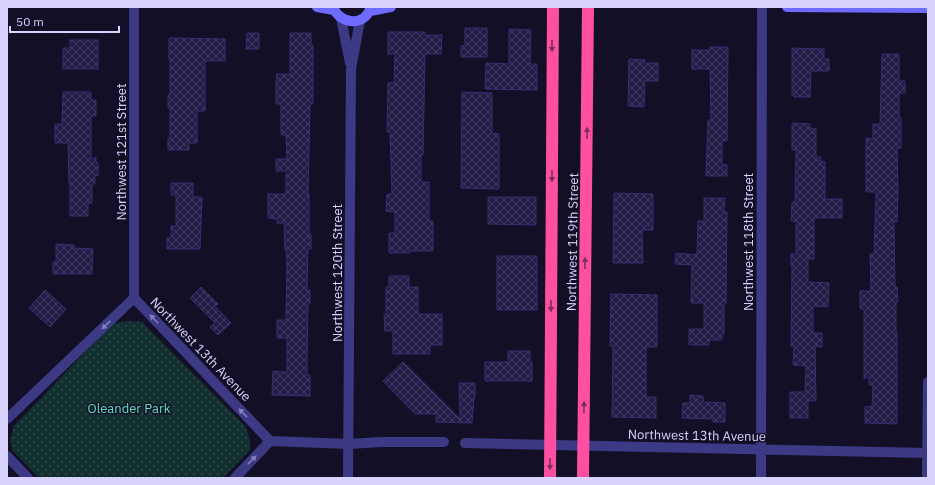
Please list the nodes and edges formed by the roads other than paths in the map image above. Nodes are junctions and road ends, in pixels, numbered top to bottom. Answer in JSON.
{"nodes":[{"id":1,"x":134,"y":7,"type":"edge"},
{"id":2,"x":317,"y":7,"type":"edge"},
{"id":3,"x":391,"y":7,"type":"edge"},
{"id":4,"x":552,"y":7,"type":"edge"},
{"id":5,"x":588,"y":7,"type":"edge"},
{"id":6,"x":762,"y":7,"type":"edge"},
{"id":7,"x":787,"y":7,"type":"edge"},
{"id":8,"x":928,"y":8,"type":"edge"},
{"id":9,"x":370,"y":9,"type":"edge"},
{"id":10,"x":336,"y":12,"type":"edge"},
{"id":11,"x":360,"y":20,"type":"junction"},
{"id":12,"x":351,"y":69,"type":"junction"},
{"id":13,"x":134,"y":298,"type":"junction"},
{"id":14,"x":928,"y":382,"type":"edge"},
{"id":15,"x":7,"y":419,"type":"edge"},
{"id":16,"x":270,"y":441,"type":"junction"},
{"id":17,"x":444,"y":442,"type":"dead end"},
{"id":18,"x":464,"y":443,"type":"dead end"},
{"id":19,"x":348,"y":444,"type":"junction"},
{"id":20,"x":550,"y":444,"type":"junction"},
{"id":21,"x":583,"y":446,"type":"junction"},
{"id":22,"x":761,"y":450,"type":"junction"},
{"id":23,"x":928,"y":452,"type":"edge"},
{"id":24,"x":7,"y":456,"type":"edge"},
{"id":25,"x":28,"y":478,"type":"edge"},
{"id":26,"x":234,"y":478,"type":"edge"},
{"id":27,"x":348,"y":478,"type":"edge"},
{"id":28,"x":550,"y":478,"type":"edge"},
{"id":29,"x":583,"y":478,"type":"edge"},
{"id":30,"x":761,"y":478,"type":"edge"},
{"id":31,"x":927,"y":478,"type":"edge"}],
"edges":[{"from":1,"to":13,"type":"street","name":"Northwest 121st Street"},
{"from":2,"to":10,"type":"street"},
{"from":3,"to":9,"type":"street"},
{"from":4,"to":20,"type":"highway","name":"Northwest 119th Street","one_way":true},
{"from":21,"to":5,"type":"highway","name":"Northwest 119th Street","one_way":true},
{"from":6,"to":22,"type":"street","name":"Northwest 118th Street"},
{"from":7,"to":8,"type":"street"},
{"from":9,"to":11,"type":"street"},
{"from":10,"to":11,"type":"street"},
{"from":10,"to":12,"type":"street","name":"Northwest 120th Street"},
{"from":11,"to":12,"type":"street","name":"Northwest 120th Street"},
{"from":12,"to":19,"type":"street","name":"Northwest 120th Street"},
{"from":13,"to":15,"type":"street","name":"Northwest 13th Avenue","one_way":true},
{"from":16,"to":13,"type":"street","name":"Northwest 13th Avenue","one_way":true},
{"from":14,"to":23,"type":"street"},
{"from":16,"to":19,"type":"street"},
{"from":26,"to":16,"type":"street","one_way":true},
{"from":17,"to":19,"type":"street"},
{"from":18,"to":20,"type":"street","name":"Northwest 13th Avenue"},
{"from":19,"to":27,"type":"street","name":"Northwest 120th Street"},
{"from":20,"to":21,"type":"street","name":"Northwest 13th Avenue"},
{"from":20,"to":28,"type":"highway","name":"Northwest 119th Street","one_way":true},
{"from":21,"to":22,"type":"street","name":"Northwest 13th Avenue"},
{"from":21,"to":29,"type":"highway","name":"Northwest 119th Street"},
{"from":22,"to":23,"type":"street","name":"Northwest 13th Avenue"},
{"from":22,"to":30,"type":"street","name":"Northwest 118th Street"},
{"from":23,"to":31,"type":"street"},
{"from":24,"to":25,"type":"street"}]}
